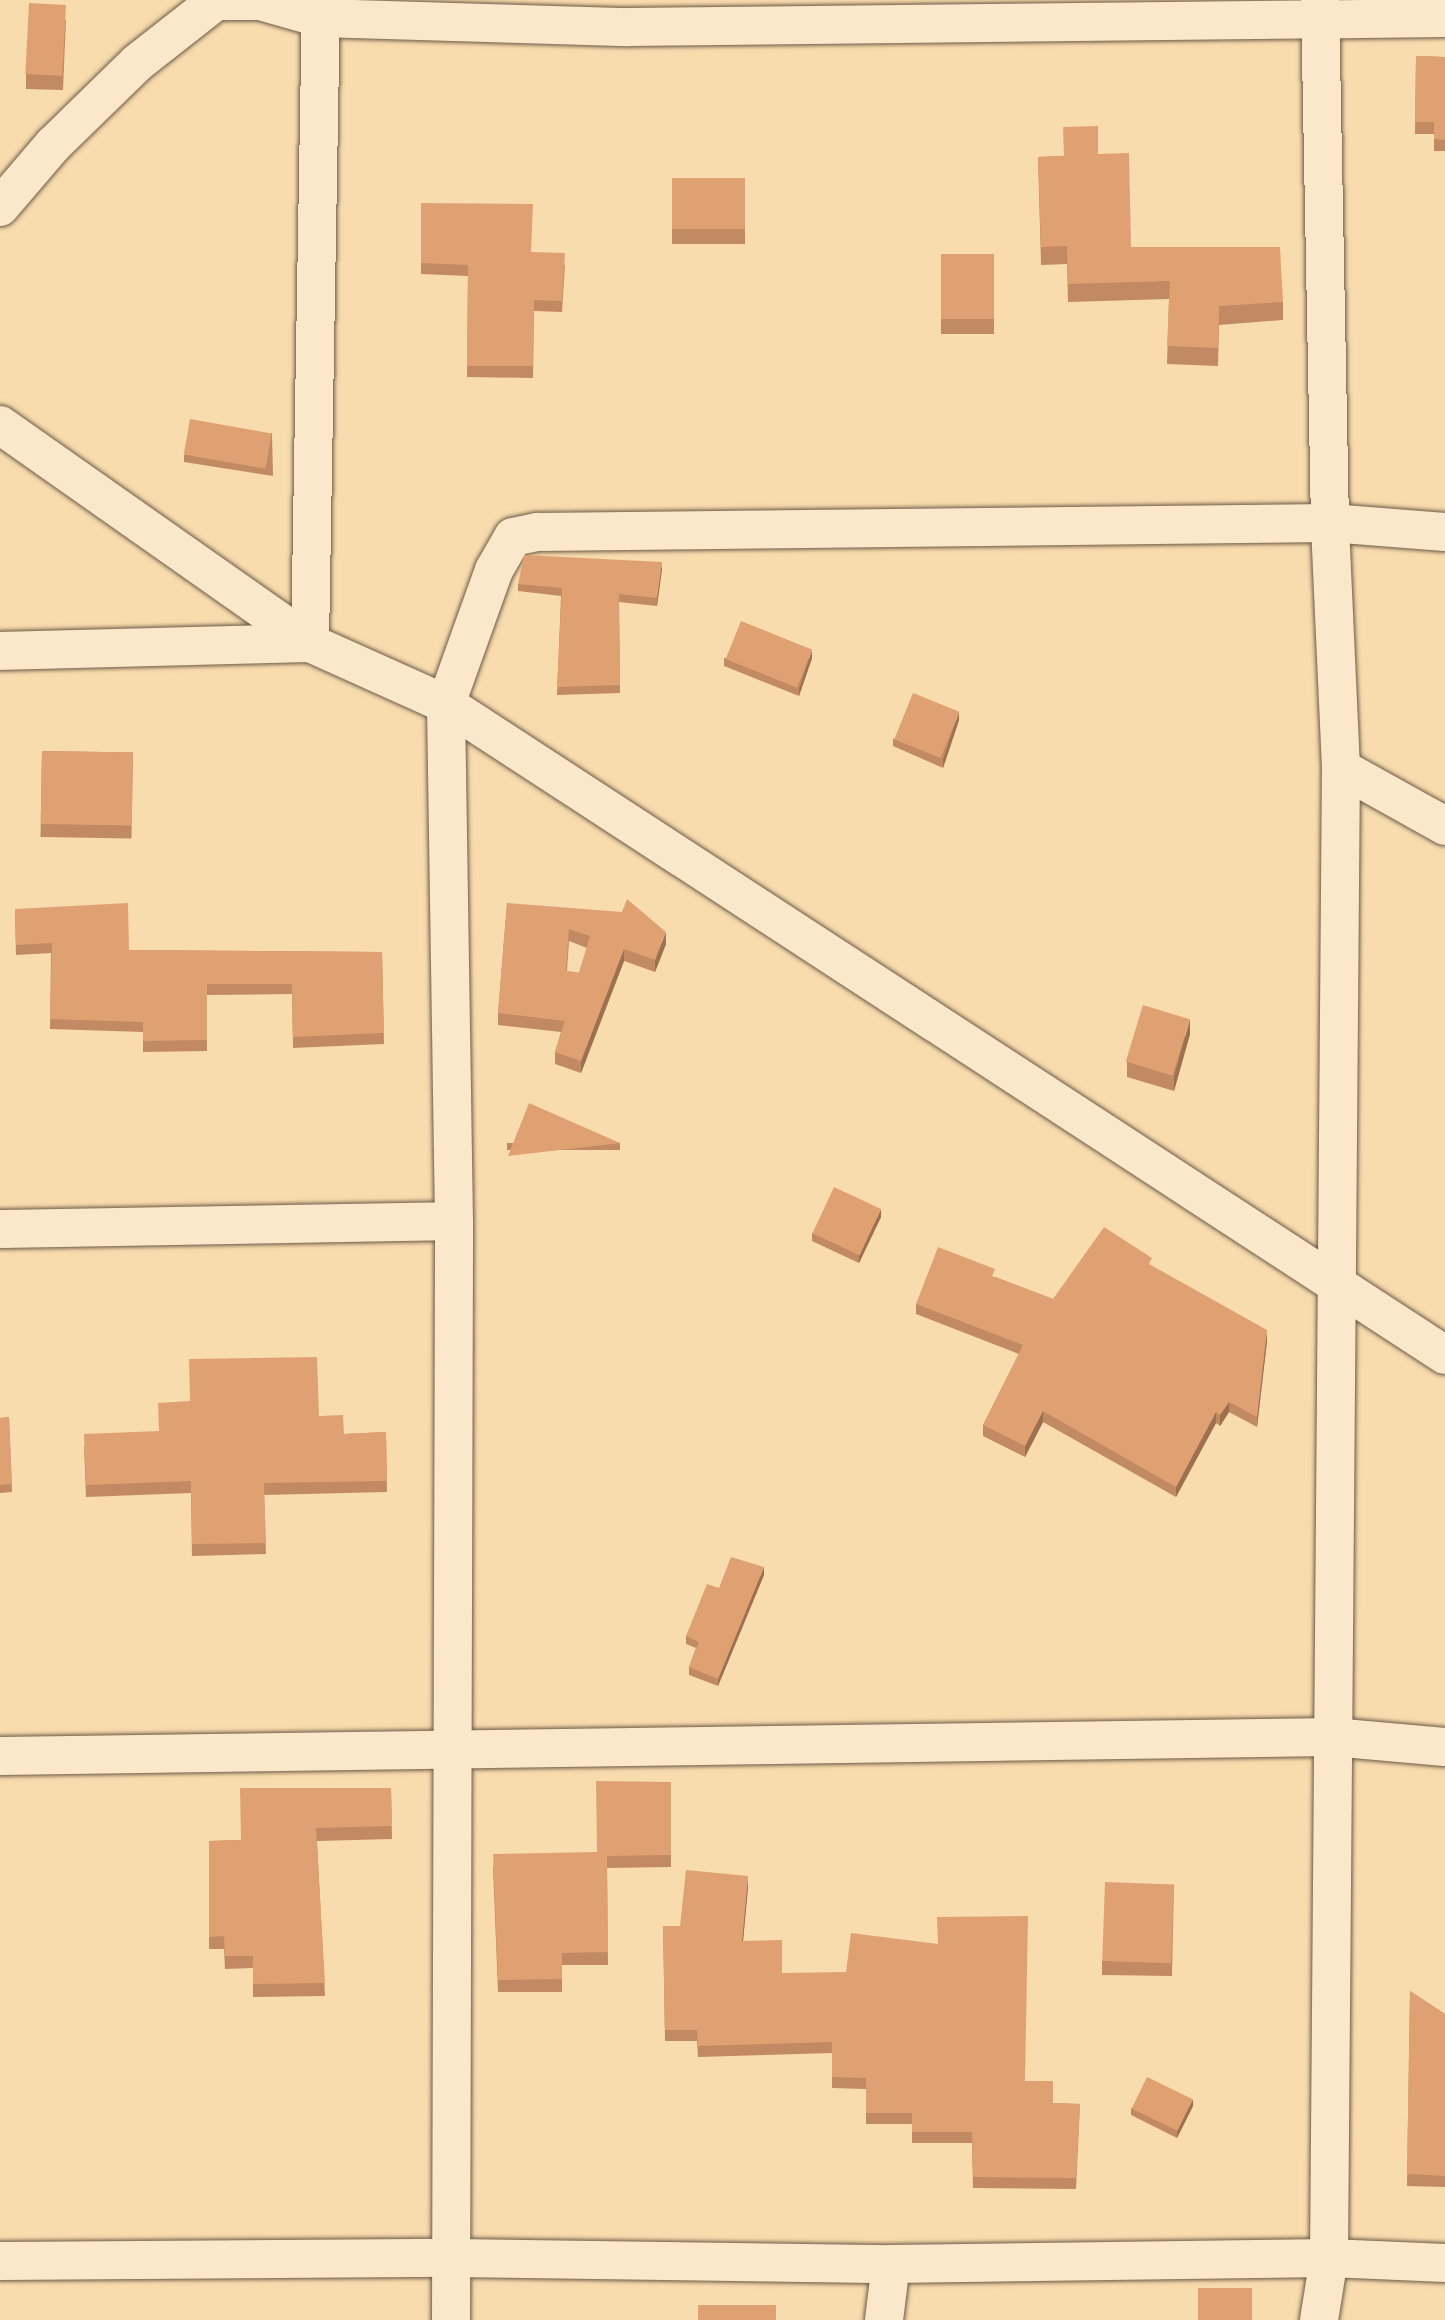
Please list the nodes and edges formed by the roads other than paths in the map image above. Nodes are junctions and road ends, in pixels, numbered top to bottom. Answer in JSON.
{"nodes":[{"id":1,"x":320,"y":9,"type":"edge"},
{"id":2,"x":1320,"y":10,"type":"edge"},
{"id":3,"x":1445,"y":18,"type":"edge"},
{"id":4,"x":0,"y":207,"type":"edge"},
{"id":5,"x":0,"y":425,"type":"edge"},
{"id":6,"x":1330,"y":523,"type":"junction"},
{"id":7,"x":1445,"y":532,"type":"edge"},
{"id":8,"x":310,"y":643,"type":"junction"},
{"id":9,"x":0,"y":651,"type":"edge"},
{"id":10,"x":446,"y":704,"type":"junction"},
{"id":11,"x":1341,"y":768,"type":"junction"},
{"id":12,"x":1445,"y":826,"type":"edge"},
{"id":13,"x":454,"y":1221,"type":"junction"},
{"id":14,"x":0,"y":1229,"type":"edge"},
{"id":15,"x":1338,"y":1285,"type":"junction"},
{"id":16,"x":1442,"y":1349,"type":"edge"},
{"id":17,"x":1332,"y":1737,"type":"junction"},
{"id":18,"x":451,"y":1747,"type":"junction"},
{"id":19,"x":1445,"y":1747,"type":"edge"},
{"id":20,"x":0,"y":1756,"type":"edge"},
{"id":21,"x":450,"y":2258,"type":"junction"},
{"id":22,"x":1329,"y":2258,"type":"junction"},
{"id":23,"x":0,"y":2261,"type":"edge"},
{"id":24,"x":1445,"y":2263,"type":"edge"},
{"id":25,"x":891,"y":2264,"type":"junction"},
{"id":26,"x":451,"y":2320,"type":"edge"},
{"id":27,"x":884,"y":2320,"type":"edge"},
{"id":28,"x":1319,"y":2320,"type":"edge"}],
"edges":[{"from":1,"to":2,"type":"street"},
{"from":1,"to":4,"type":"street"},
{"from":1,"to":8,"type":"street"},
{"from":2,"to":3,"type":"street"},
{"from":2,"to":6,"type":"street"},
{"from":5,"to":8,"type":"street"},
{"from":6,"to":7,"type":"street"},
{"from":6,"to":10,"type":"street"},
{"from":6,"to":11,"type":"street"},
{"from":8,"to":9,"type":"street"},
{"from":8,"to":10,"type":"street"},
{"from":10,"to":13,"type":"street"},
{"from":10,"to":15,"type":"street"},
{"from":11,"to":12,"type":"street"},
{"from":11,"to":15,"type":"street"},
{"from":13,"to":14,"type":"street"},
{"from":13,"to":18,"type":"street"},
{"from":15,"to":16,"type":"street"},
{"from":15,"to":17,"type":"street"},
{"from":17,"to":18,"type":"street"},
{"from":17,"to":19,"type":"street"},
{"from":17,"to":22,"type":"street"},
{"from":18,"to":20,"type":"street"},
{"from":18,"to":21,"type":"street"},
{"from":21,"to":23,"type":"street"},
{"from":21,"to":25,"type":"street"},
{"from":21,"to":26,"type":"street"},
{"from":22,"to":24,"type":"street"},
{"from":22,"to":25,"type":"street"},
{"from":22,"to":28,"type":"street"},
{"from":25,"to":27,"type":"street"}]}
